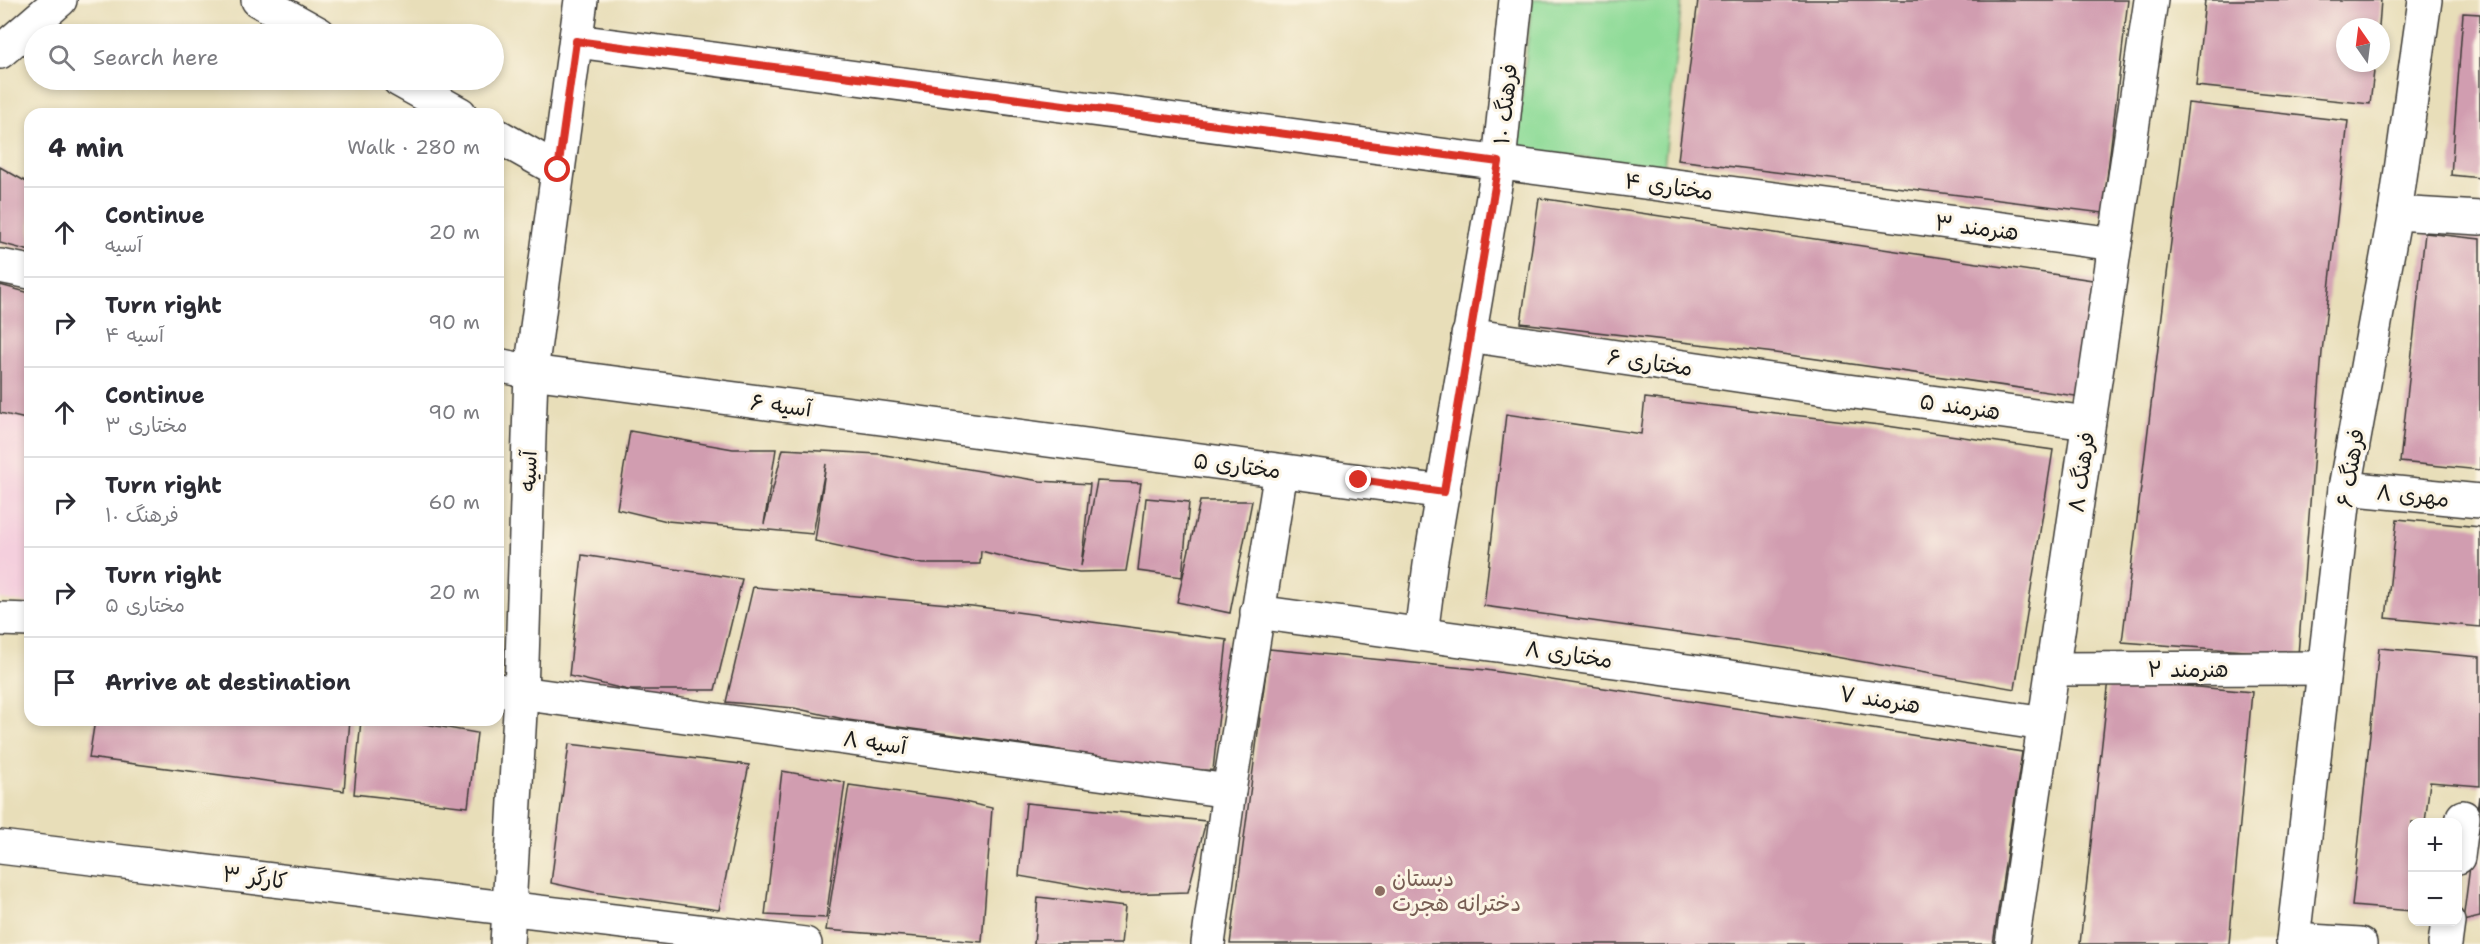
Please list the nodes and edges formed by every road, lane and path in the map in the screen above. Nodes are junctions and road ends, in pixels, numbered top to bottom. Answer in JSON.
{"nodes":[{"id":1,"x":60,"y":0,"type":"edge"},
{"id":2,"x":258,"y":0,"type":"edge"},
{"id":3,"x":582,"y":0,"type":"edge"},
{"id":4,"x":1516,"y":0,"type":"edge"},
{"id":5,"x":2151,"y":0,"type":"edge"},
{"id":6,"x":2425,"y":0,"type":"edge"},
{"id":7,"x":32,"y":24,"type":"edge"},
{"id":8,"x":301,"y":24,"type":"edge"},
{"id":9,"x":24,"y":31,"type":"edge"},
{"id":10,"x":576,"y":41,"type":"junction"},
{"id":11,"x":0,"y":52,"type":"edge"},
{"id":12,"x":410,"y":95,"type":"edge"},
{"id":13,"x":444,"y":108,"type":"edge"},
{"id":14,"x":504,"y":139,"type":"edge"},
{"id":15,"x":1499,"y":162,"type":"junction"},
{"id":16,"x":558,"y":170,"type":"junction"},
{"id":17,"x":1839,"y":210,"type":"joint"},
{"id":18,"x":2395,"y":213,"type":"junction"},
{"id":19,"x":2480,"y":218,"type":"edge"},
{"id":20,"x":2115,"y":244,"type":"junction"},
{"id":21,"x":0,"y":266,"type":"edge"},
{"id":22,"x":24,"y":271,"type":"edge"},
{"id":23,"x":1468,"y":335,"type":"junction"},
{"id":24,"x":504,"y":366,"type":"edge"},
{"id":25,"x":531,"y":372,"type":"junction"},
{"id":26,"x":1832,"y":389,"type":"joint"},
{"id":27,"x":2088,"y":423,"type":"junction"},
{"id":28,"x":1030,"y":438,"type":"joint"},
{"id":29,"x":1281,"y":471,"type":"junction"},
{"id":30,"x":2345,"y":488,"type":"junction"},
{"id":31,"x":1444,"y":492,"type":"junction"},
{"id":32,"x":2480,"y":501,"type":"edge"},
{"id":33,"x":1257,"y":612,"type":"junction"},
{"id":34,"x":0,"y":618,"type":"edge"},
{"id":35,"x":24,"y":620,"type":"edge"},
{"id":36,"x":1421,"y":634,"type":"junction"},
{"id":37,"x":2324,"y":668,"type":"junction"},
{"id":38,"x":2052,"y":669,"type":"junction"},
{"id":39,"x":1717,"y":675,"type":"joint"},
{"id":40,"x":510,"y":692,"type":"edge"},
{"id":41,"x":2044,"y":724,"type":"junction"},
{"id":42,"x":1229,"y":790,"type":"junction"},
{"id":43,"x":2463,"y":817,"type":"dead end"},
{"id":44,"x":2462,"y":824,"type":"edge"},
{"id":45,"x":0,"y":847,"type":"edge"},
{"id":46,"x":511,"y":907,"type":"junction"},
{"id":47,"x":2447,"y":926,"type":"edge"},
{"id":48,"x":2290,"y":942,"type":"edge"},
{"id":49,"x":507,"y":944,"type":"edge"},
{"id":50,"x":805,"y":944,"type":"edge"},
{"id":51,"x":1208,"y":944,"type":"edge"},
{"id":52,"x":2012,"y":944,"type":"edge"},
{"id":53,"x":2360,"y":944,"type":"edge"},
{"id":54,"x":2445,"y":944,"type":"edge"}],
"edges":[{"from":1,"to":7,"type":"street"},
{"from":2,"to":8,"type":"street"},
{"from":3,"to":10,"type":"street","name":"آسیه"},
{"from":4,"to":15,"type":"street","name":"فرهنگ ۱۰"},
{"from":5,"to":20,"type":"street","name":"فرهنگ ۸"},
{"from":6,"to":18,"type":"street","name":"فرهنگ ۶"},
{"from":9,"to":11,"type":"street"},
{"from":10,"to":15,"type":"street","name":"مختاری ۴"},
{"from":10,"to":16,"type":"street","name":"آسیه"},
{"from":12,"to":13,"type":"street"},
{"from":14,"to":16,"type":"street"},
{"from":15,"to":17,"type":"street","name":"مختاری ۴"},
{"from":15,"to":23,"type":"street","name":"فرهنگ ۱۰"},
{"from":16,"to":25,"type":"street","name":"آسیه"},
{"from":17,"to":20,"type":"street","name":"هنرمند ۳"},
{"from":18,"to":19,"type":"street"},
{"from":18,"to":30,"type":"street","name":"فرهنگ ۶"},
{"from":20,"to":27,"type":"street","name":"فرهنگ ۸"},
{"from":21,"to":22,"type":"street"},
{"from":23,"to":26,"type":"street","name":"مختاری ۶"},
{"from":23,"to":31,"type":"street","name":"فرهنگ ۱۰"},
{"from":24,"to":25,"type":"street","name":"آسیه ۶"},
{"from":25,"to":28,"type":"street","name":"آسیه ۶"},
{"from":25,"to":40,"type":"street","name":"آسیه"},
{"from":26,"to":27,"type":"street","name":"هنرمند ۵"},
{"from":27,"to":38,"type":"street","name":"فرهنگ ۸"},
{"from":28,"to":29,"type":"street","name":"مختاری ۵"},
{"from":29,"to":31,"type":"street","name":"مختاری ۵"},
{"from":29,"to":33,"type":"street"},
{"from":30,"to":32,"type":"street","name":"مهری ۸"},
{"from":30,"to":37,"type":"street","name":"فرهنگ ۶"},
{"from":31,"to":36,"type":"street","name":"فرهنگ ۱۰"},
{"from":33,"to":36,"type":"street","name":"مختاری ۸"},
{"from":33,"to":42,"type":"street"},
{"from":34,"to":35,"type":"street"},
{"from":36,"to":39,"type":"street","name":"مختاری ۸"},
{"from":37,"to":38,"type":"street","name":"هنرمند ۲"},
{"from":37,"to":48,"type":"street","name":"فرهنگ ۶"},
{"from":38,"to":41,"type":"street","name":"فرهنگ ۸"},
{"from":39,"to":41,"type":"street","name":"هنرمند ۷"},
{"from":40,"to":42,"type":"street","name":"آسیه ۸"},
{"from":40,"to":46,"type":"street","name":"آسیه"},
{"from":41,"to":52,"type":"street","name":"فرهنگ ۸"},
{"from":42,"to":51,"type":"street"},
{"from":43,"to":44,"type":"street"},
{"from":45,"to":46,"type":"street","name":"کارگر ۳"},
{"from":46,"to":49,"type":"street","name":"آسیه"},
{"from":46,"to":50,"type":"street","name":"کارگر ۳"},
{"from":47,"to":54,"type":"street"},
{"from":48,"to":53,"type":"street"}]}
